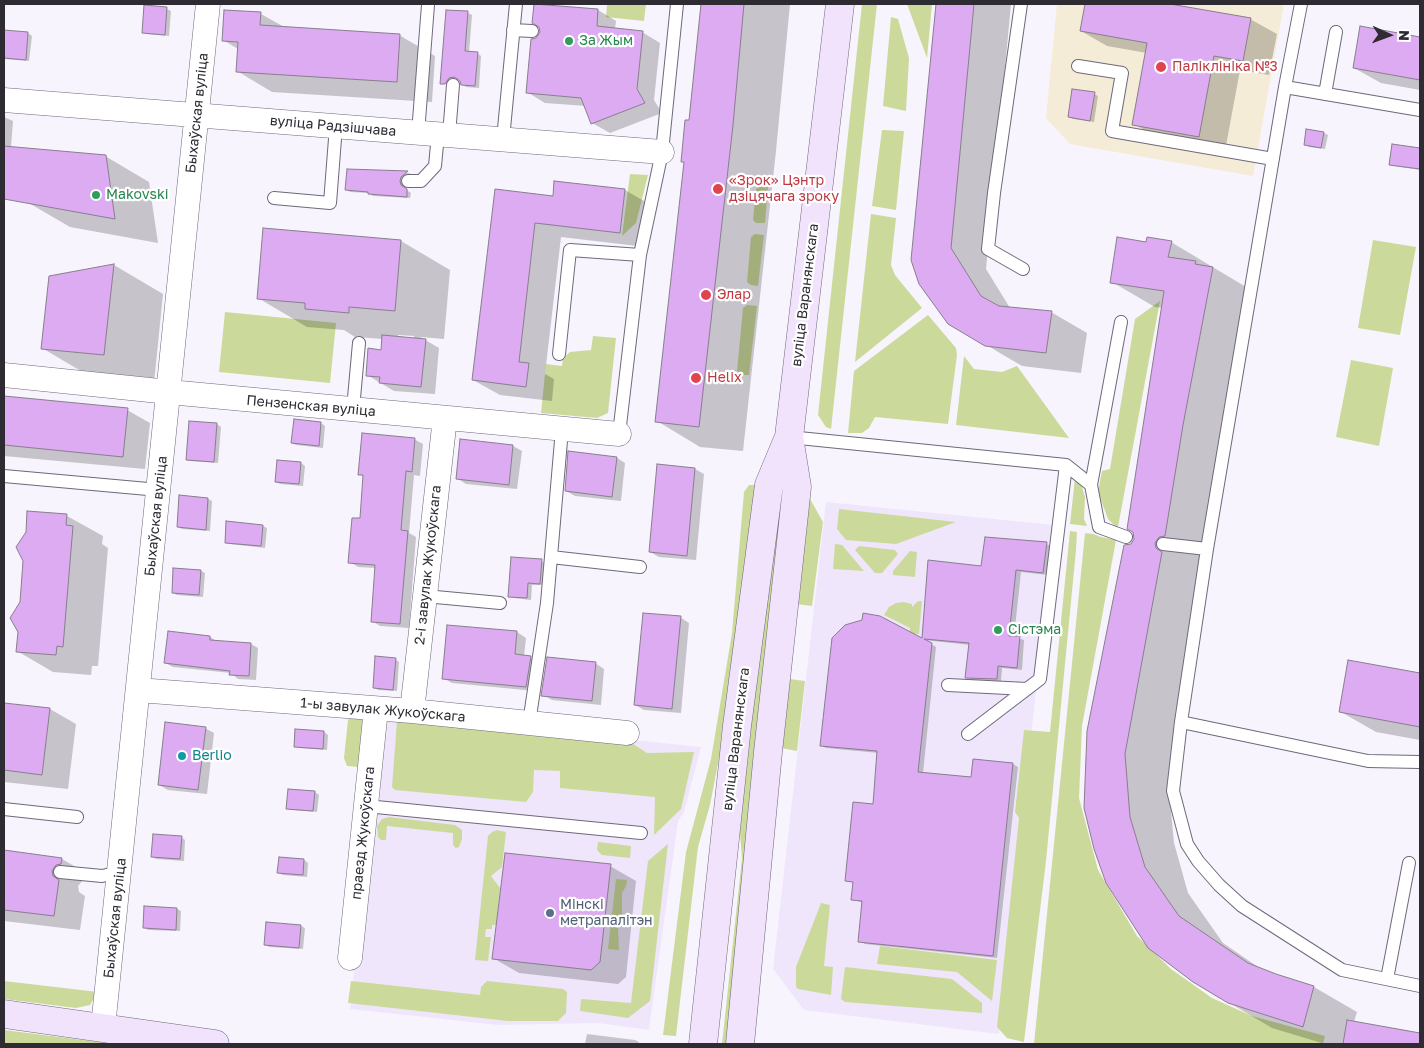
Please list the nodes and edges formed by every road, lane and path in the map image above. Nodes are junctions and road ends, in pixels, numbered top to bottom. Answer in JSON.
{"nodes":[{"id":1,"x":208,"y":4,"type":"edge"},
{"id":2,"x":425,"y":4,"type":"edge"},
{"id":3,"x":516,"y":4,"type":"edge"},
{"id":4,"x":677,"y":4,"type":"edge"},
{"id":5,"x":840,"y":4,"type":"edge"},
{"id":6,"x":1022,"y":4,"type":"edge"},
{"id":7,"x":1301,"y":4,"type":"edge"},
{"id":8,"x":513,"y":30,"type":"junction"},
{"id":9,"x":532,"y":31,"type":"dead end"},
{"id":10,"x":1336,"y":32,"type":"dead end"},
{"id":11,"x":1078,"y":66,"type":"dead end"},
{"id":12,"x":453,"y":85,"type":"dead end"},
{"id":13,"x":1285,"y":87,"type":"junction"},
{"id":14,"x":1325,"y":94,"type":"junction"},
{"id":15,"x":4,"y":100,"type":"edge"},
{"id":16,"x":1420,"y":110,"type":"edge"},
{"id":17,"x":197,"y":115,"type":"junction"},
{"id":18,"x":336,"y":126,"type":"junction"},
{"id":19,"x":435,"y":134,"type":"junction"},
{"id":20,"x":503,"y":139,"type":"junction"},
{"id":21,"x":662,"y":152,"type":"junction"},
{"id":22,"x":1273,"y":159,"type":"junction"},
{"id":23,"x":408,"y":181,"type":"dead end"},
{"id":24,"x":274,"y":198,"type":"dead end"},
{"id":25,"x":640,"y":255,"type":"junction"},
{"id":26,"x":1023,"y":269,"type":"dead end"},
{"id":27,"x":1121,"y":322,"type":"dead end"},
{"id":28,"x":359,"y":343,"type":"dead end"},
{"id":29,"x":559,"y":354,"type":"dead end"},
{"id":30,"x":4,"y":375,"type":"edge"},
{"id":31,"x":169,"y":392,"type":"junction"},
{"id":32,"x":353,"y":410,"type":"junction"},
{"id":33,"x":444,"y":418,"type":"junction"},
{"id":34,"x":562,"y":429,"type":"junction"},
{"id":35,"x":619,"y":434,"type":"joint"},
{"id":36,"x":789,"y":437,"type":"junction"},
{"id":37,"x":1066,"y":465,"type":"junction"},
{"id":38,"x":4,"y":476,"type":"edge"},
{"id":39,"x":1091,"y":486,"type":"junction"},
{"id":40,"x":159,"y":490,"type":"junction"},
{"id":41,"x":1126,"y":537,"type":"dead end"},
{"id":42,"x":1164,"y":544,"type":"dead end"},
{"id":43,"x":1208,"y":549,"type":"junction"},
{"id":44,"x":551,"y":557,"type":"junction"},
{"id":45,"x":640,"y":567,"type":"dead end"},
{"id":46,"x":425,"y":596,"type":"junction"},
{"id":47,"x":500,"y":603,"type":"dead end"},
{"id":48,"x":948,"y":685,"type":"dead end"},
{"id":49,"x":1027,"y":689,"type":"junction"},
{"id":50,"x":138,"y":690,"type":"junction"},
{"id":51,"x":376,"y":709,"type":"junction"},
{"id":52,"x":412,"y":711,"type":"junction"},
{"id":53,"x":1181,"y":722,"type":"junction"},
{"id":54,"x":529,"y":723,"type":"junction"},
{"id":55,"x":627,"y":733,"type":"dead end"},
{"id":56,"x":968,"y":734,"type":"dead end"},
{"id":57,"x":1420,"y":762,"type":"edge"},
{"id":58,"x":366,"y":806,"type":"junction"},
{"id":59,"x":4,"y":809,"type":"edge"},
{"id":60,"x":77,"y":817,"type":"dead end"},
{"id":61,"x":641,"y":833,"type":"dead end"},
{"id":62,"x":1409,"y":863,"type":"dead end"},
{"id":63,"x":60,"y":872,"type":"dead end"},
{"id":64,"x":120,"y":872,"type":"junction"},
{"id":65,"x":350,"y":958,"type":"dead end"},
{"id":66,"x":1387,"y":979,"type":"junction"},
{"id":67,"x":1420,"y":986,"type":"edge"},
{"id":68,"x":4,"y":1014,"type":"edge"},
{"id":69,"x":103,"y":1027,"type":"junction"},
{"id":70,"x":699,"y":1037,"type":"edge"},
{"id":71,"x":742,"y":1043,"type":"edge"},
{"id":72,"x":215,"y":1044,"type":"edge"}],
"edges":[{"from":1,"to":17,"type":"street","name":"Быхаўская вуліца"},
{"from":2,"to":19,"type":"lane"},
{"from":3,"to":8,"type":"lane"},
{"from":4,"to":21,"type":"lane"},
{"from":5,"to":36,"type":"main road","name":"вуліца Варанянскага"},
{"from":6,"to":26,"type":"lane"},
{"from":7,"to":13,"type":"lane"},
{"from":8,"to":9,"type":"lane"},
{"from":8,"to":20,"type":"lane"},
{"from":10,"to":14,"type":"lane"},
{"from":11,"to":22,"type":"lane"},
{"from":12,"to":19,"type":"lane"},
{"from":13,"to":14,"type":"lane"},
{"from":13,"to":22,"type":"lane"},
{"from":14,"to":16,"type":"lane"},
{"from":15,"to":17,"type":"street","name":"вуліца Радзішчава"},
{"from":17,"to":18,"type":"street","name":"вуліца Радзішчава"},
{"from":17,"to":31,"type":"street","name":"Быхаўская вуліца"},
{"from":18,"to":19,"type":"street","name":"вуліца Радзішчава"},
{"from":18,"to":24,"type":"lane"},
{"from":19,"to":20,"type":"street","name":"вуліца Радзішчава"},
{"from":19,"to":23,"type":"lane"},
{"from":20,"to":21,"type":"street","name":"вуліца Радзішчава"},
{"from":21,"to":25,"type":"lane"},
{"from":22,"to":43,"type":"lane"},
{"from":25,"to":29,"type":"lane"},
{"from":25,"to":35,"type":"lane"},
{"from":27,"to":39,"type":"lane"},
{"from":28,"to":32,"type":"lane"},
{"from":30,"to":31,"type":"street","name":"Пензенская вуліца"},
{"from":31,"to":32,"type":"street","name":"Пензенская вуліца"},
{"from":31,"to":40,"type":"street","name":"Быхаўская вуліца"},
{"from":32,"to":33,"type":"street","name":"Пензенская вуліца"},
{"from":33,"to":34,"type":"street","name":"Пензенская вуліца"},
{"from":33,"to":46,"type":"street","name":"2-і завулак Жукоўскага"},
{"from":34,"to":35,"type":"street","name":"Пензенская вуліца"},
{"from":34,"to":44,"type":"lane"},
{"from":36,"to":37,"type":"lane"},
{"from":36,"to":70,"type":"main road","name":"вуліца Варанянскага"},
{"from":36,"to":71,"type":"main road","name":"вуліца Варанянскага"},
{"from":37,"to":39,"type":"lane"},
{"from":37,"to":49,"type":"lane"},
{"from":38,"to":40,"type":"lane"},
{"from":39,"to":41,"type":"lane"},
{"from":40,"to":50,"type":"street","name":"Быхаўская вуліца"},
{"from":42,"to":43,"type":"lane"},
{"from":43,"to":53,"type":"lane"},
{"from":44,"to":45,"type":"lane"},
{"from":44,"to":54,"type":"lane"},
{"from":46,"to":47,"type":"lane"},
{"from":46,"to":52,"type":"street","name":"2-і завулак Жукоўскага"},
{"from":48,"to":49,"type":"lane"},
{"from":49,"to":56,"type":"lane"},
{"from":50,"to":51,"type":"street","name":"1-ы завулак Жукоўскага"},
{"from":50,"to":64,"type":"street","name":"Быхаўская вуліца"},
{"from":51,"to":52,"type":"street","name":"1-ы завулак Жукоўскага"},
{"from":51,"to":58,"type":"street","name":"праезд Жукоўскага"},
{"from":52,"to":54,"type":"street","name":"1-ы завулак Жукоўскага"},
{"from":53,"to":57,"type":"lane"},
{"from":53,"to":66,"type":"lane"},
{"from":54,"to":55,"type":"street","name":"1-ы завулак Жукоўскага"},
{"from":58,"to":61,"type":"lane"},
{"from":58,"to":65,"type":"street","name":"праезд Жукоўскага"},
{"from":59,"to":60,"type":"lane"},
{"from":62,"to":66,"type":"lane"},
{"from":63,"to":64,"type":"lane"},
{"from":64,"to":69,"type":"street","name":"Быхаўская вуліца"},
{"from":66,"to":67,"type":"lane"},
{"from":68,"to":69,"type":"main road"},
{"from":69,"to":72,"type":"main road"}]}
